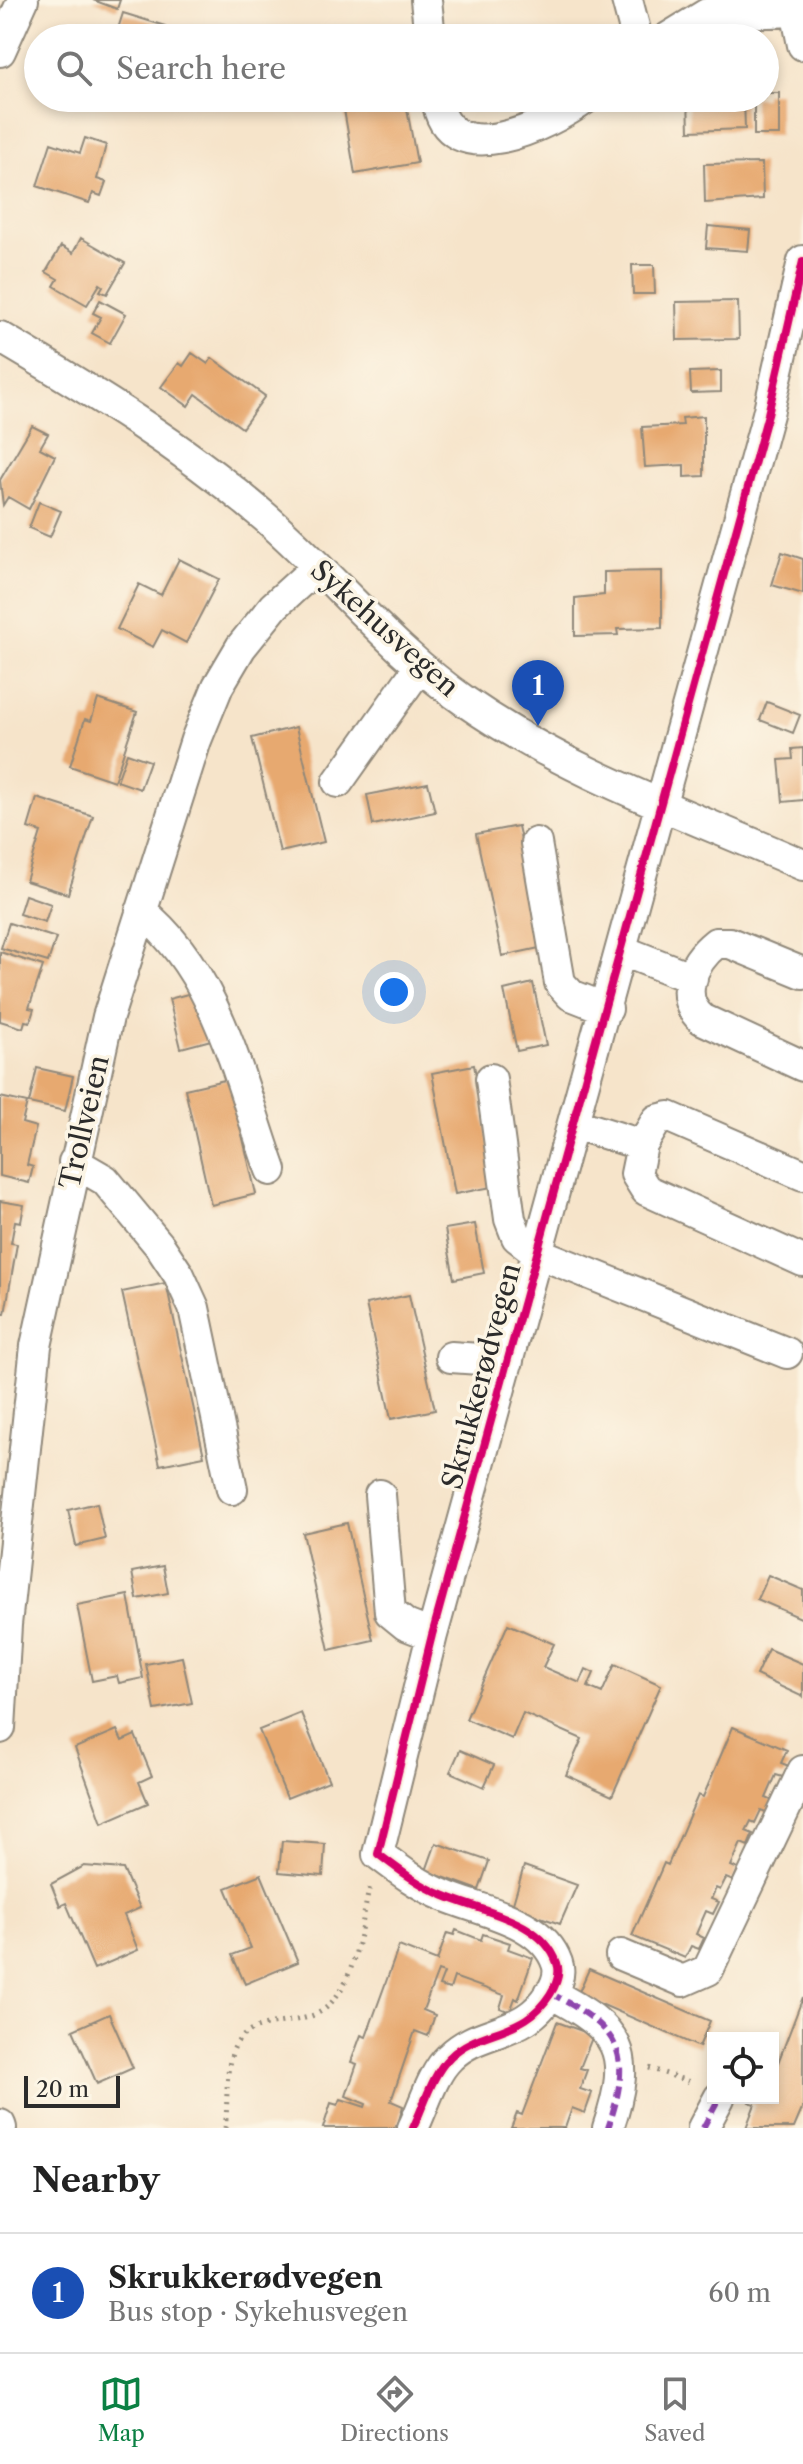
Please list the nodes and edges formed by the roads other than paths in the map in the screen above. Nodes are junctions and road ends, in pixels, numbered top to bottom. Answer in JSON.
{"nodes":[{"id":1,"x":23,"y":0,"type":"edge"},
{"id":2,"x":426,"y":0,"type":"edge"},
{"id":3,"x":627,"y":0,"type":"edge"},
{"id":4,"x":795,"y":6,"type":"edge"},
{"id":5,"x":429,"y":24,"type":"edge"},
{"id":6,"x":633,"y":24,"type":"edge"},
{"id":7,"x":691,"y":24,"type":"edge"},
{"id":8,"x":803,"y":45,"type":"edge"},
{"id":9,"x":0,"y":51,"type":"edge"},
{"id":10,"x":439,"y":112,"type":"edge"},
{"id":11,"x":566,"y":112,"type":"edge"},
{"id":12,"x":803,"y":261,"type":"edge"},
{"id":13,"x":0,"y":337,"type":"edge"},
{"id":14,"x":317,"y":567,"type":"junction"},
{"id":15,"x":420,"y":666,"type":"junction"},
{"id":16,"x":338,"y":782,"type":"dead end"},
{"id":17,"x":662,"y":803,"type":"junction"},
{"id":18,"x":536,"y":843,"type":"dead end"},
{"id":19,"x":803,"y":865,"type":"edge"},
{"id":20,"x":141,"y":911,"type":"junction"},
{"id":21,"x":623,"y":951,"type":"junction"},
{"id":22,"x":803,"y":973,"type":"edge"},
{"id":23,"x":692,"y":978,"type":"junction"},
{"id":24,"x":607,"y":1009,"type":"junction"},
{"id":25,"x":803,"y":1066,"type":"edge"},
{"id":26,"x":491,"y":1079,"type":"dead end"},
{"id":27,"x":575,"y":1124,"type":"junction"},
{"id":28,"x":642,"y":1145,"type":"junction"},
{"id":29,"x":74,"y":1162,"type":"junction"},
{"id":30,"x":271,"y":1170,"type":"dead end"},
{"id":31,"x":803,"y":1175,"type":"edge"},
{"id":32,"x":538,"y":1253,"type":"junction"},
{"id":33,"x":803,"y":1261,"type":"edge"},
{"id":34,"x":787,"y":1353,"type":"dead end"},
{"id":35,"x":451,"y":1357,"type":"dead end"},
{"id":36,"x":508,"y":1361,"type":"junction"},
{"id":37,"x":232,"y":1489,"type":"dead end"},
{"id":38,"x":380,"y":1495,"type":"dead end"},
{"id":39,"x":432,"y":1635,"type":"junction"},
{"id":40,"x":0,"y":1728,"type":"edge"},
{"id":41,"x":803,"y":1771,"type":"edge"},
{"id":42,"x":621,"y":1955,"type":"dead end"},
{"id":43,"x":550,"y":1993,"type":"junction"},
{"id":44,"x":708,"y":2104,"type":"edge"},
{"id":45,"x":413,"y":2128,"type":"edge"},
{"id":46,"x":608,"y":2128,"type":"edge"},
{"id":47,"x":703,"y":2128,"type":"edge"}],
"edges":[{"from":1,"to":9,"type":"street"},
{"from":2,"to":5,"type":"street"},
{"from":3,"to":6,"type":"street"},
{"from":4,"to":7,"type":"street"},
{"from":4,"to":8,"type":"street"},
{"from":10,"to":11,"type":"street"},
{"from":12,"to":17,"type":"street","name":"Skrukkerødvegen"},
{"from":13,"to":14,"type":"street","name":"Sykehusvegen"},
{"from":14,"to":15,"type":"street","name":"Sykehusvegen"},
{"from":14,"to":20,"type":"street","name":"Trollveien"},
{"from":15,"to":16,"type":"street"},
{"from":15,"to":17,"type":"street","name":"Sykehusvegen"},
{"from":17,"to":19,"type":"street","name":"Sykehusvegen"},
{"from":17,"to":21,"type":"street","name":"Skrukkerødvegen"},
{"from":18,"to":24,"type":"street"},
{"from":20,"to":29,"type":"street","name":"Trollveien"},
{"from":20,"to":30,"type":"street"},
{"from":21,"to":23,"type":"street"},
{"from":21,"to":24,"type":"street","name":"Skrukkerødvegen"},
{"from":22,"to":23,"type":"street"},
{"from":23,"to":25,"type":"street"},
{"from":24,"to":27,"type":"street","name":"Skrukkerødvegen"},
{"from":26,"to":32,"type":"street"},
{"from":27,"to":28,"type":"street"},
{"from":27,"to":32,"type":"street","name":"Skrukkerødvegen"},
{"from":28,"to":31,"type":"street"},
{"from":28,"to":33,"type":"street"},
{"from":29,"to":37,"type":"street"},
{"from":29,"to":40,"type":"street","name":"Trollveien"},
{"from":32,"to":34,"type":"street"},
{"from":32,"to":36,"type":"street","name":"Skrukkerødvegen"},
{"from":35,"to":36,"type":"street"},
{"from":36,"to":39,"type":"street","name":"Skrukkerødvegen"},
{"from":38,"to":39,"type":"street"},
{"from":39,"to":43,"type":"street","name":"Skrukkerødvegen"},
{"from":41,"to":42,"type":"street"},
{"from":43,"to":45,"type":"street"},
{"from":43,"to":46,"type":"street"},
{"from":44,"to":47,"type":"street"}]}
